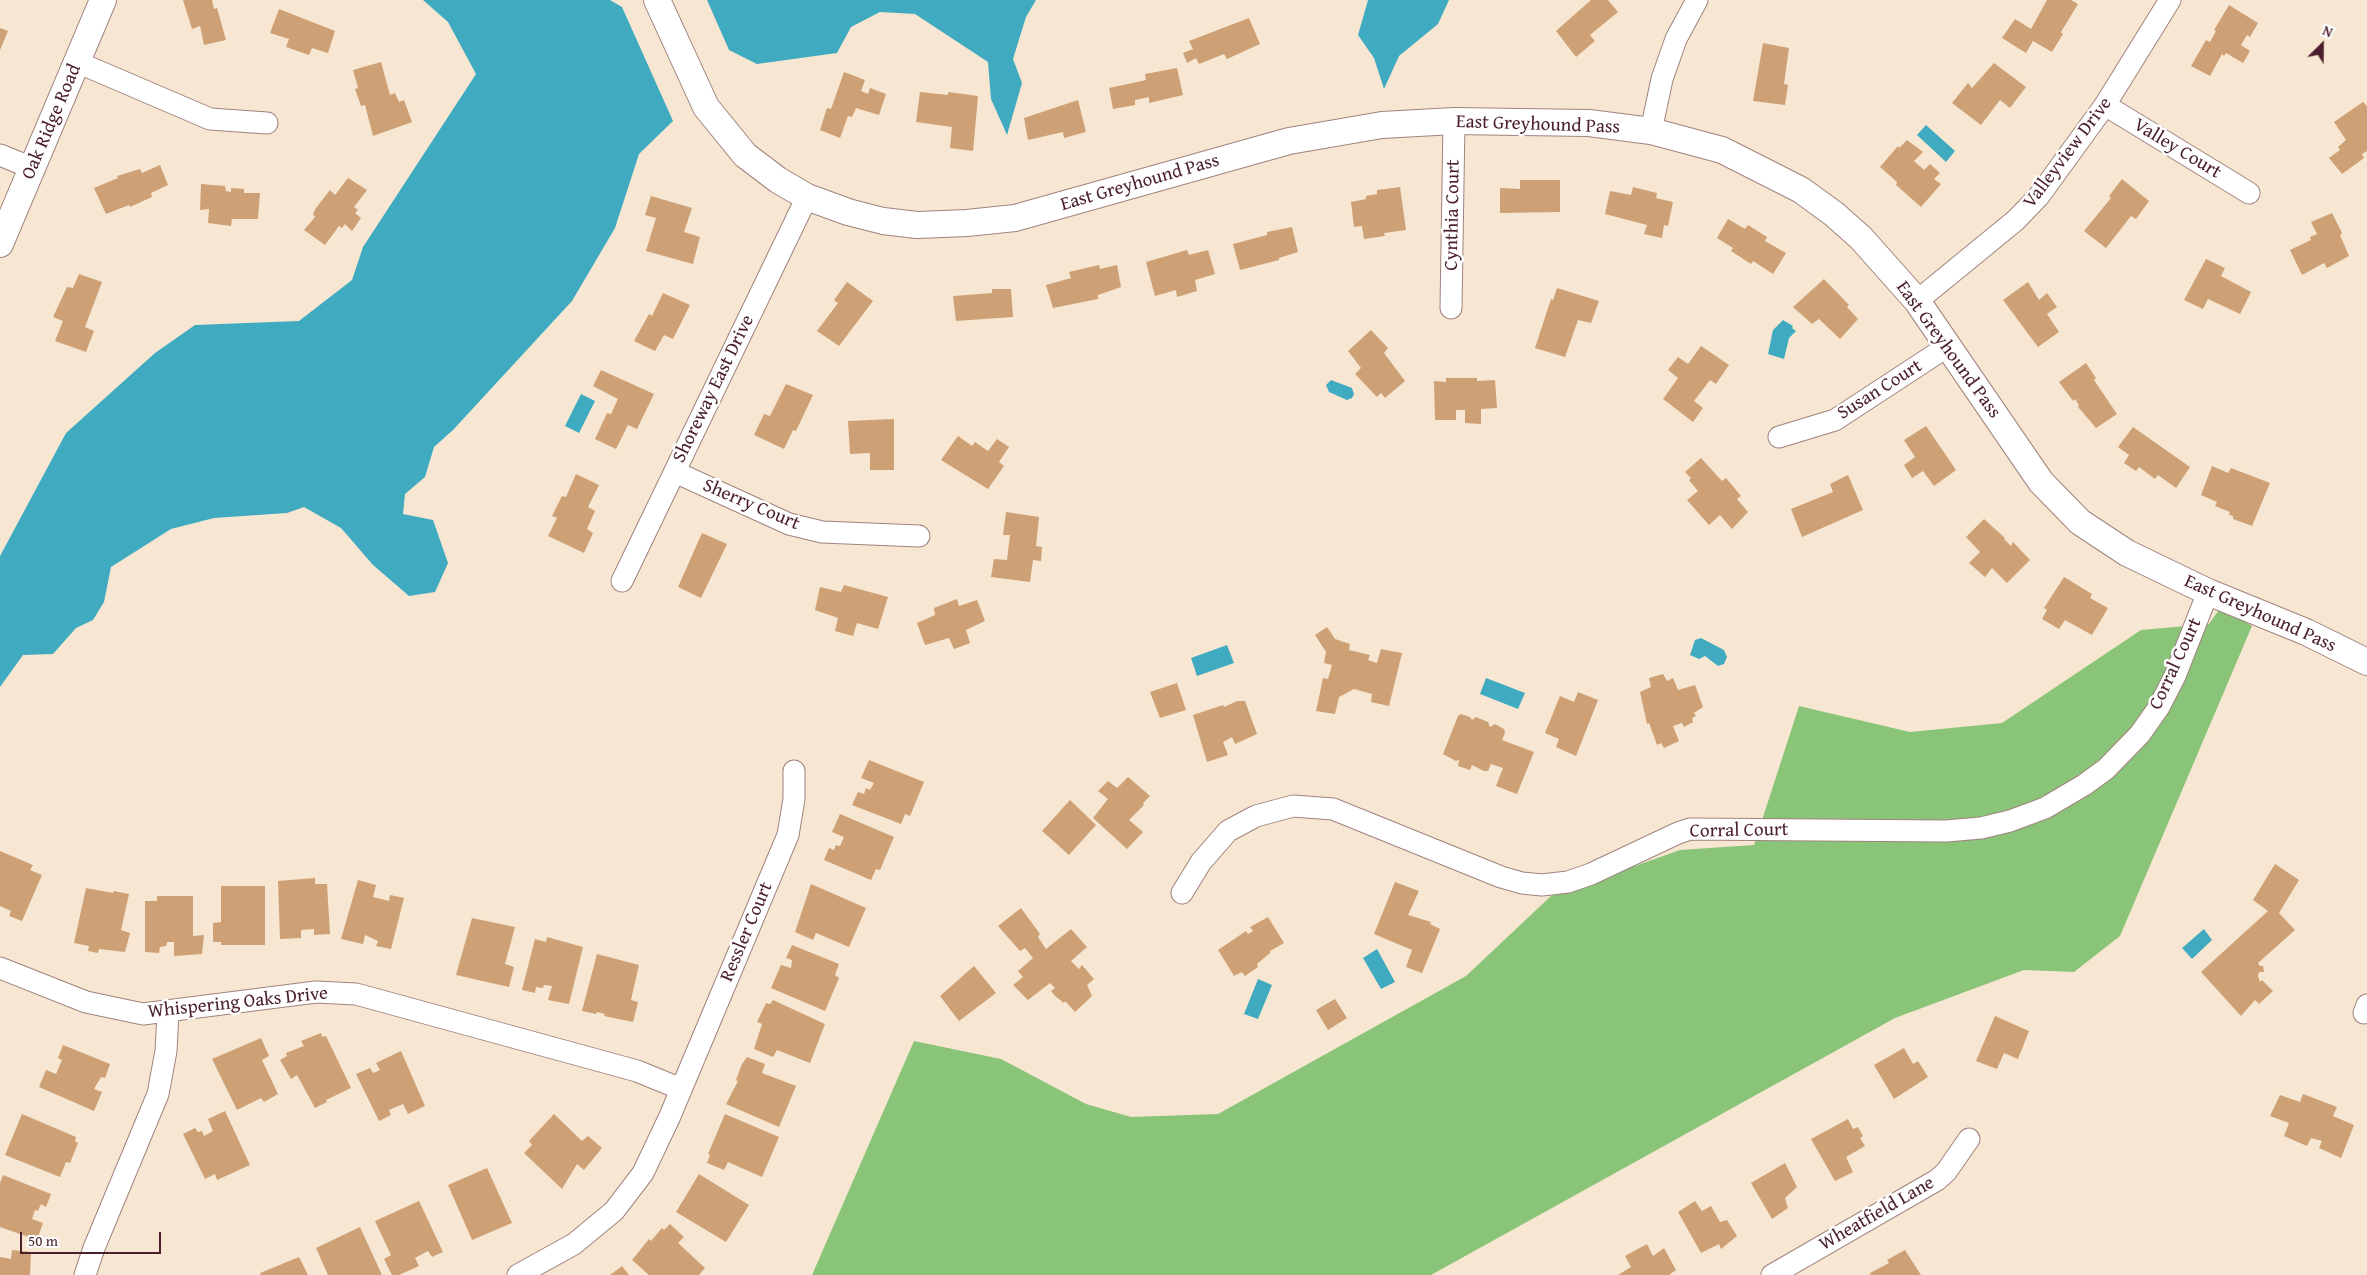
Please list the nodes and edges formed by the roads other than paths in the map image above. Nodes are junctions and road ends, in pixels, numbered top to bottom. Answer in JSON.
{"nodes":[{"id":1,"x":103,"y":0,"type":"edge"},
{"id":2,"x":657,"y":0,"type":"edge"},
{"id":3,"x":1697,"y":0,"type":"edge"},
{"id":4,"x":2170,"y":0,"type":"edge"},
{"id":5,"x":77,"y":62,"type":"junction"},
{"id":6,"x":2105,"y":105,"type":"junction"},
{"id":7,"x":1454,"y":121,"type":"junction"},
{"id":8,"x":267,"y":123,"type":"dead end"},
{"id":9,"x":1651,"y":131,"type":"junction"},
{"id":10,"x":0,"y":155,"type":"edge"},
{"id":11,"x":32,"y":168,"type":"junction"},
{"id":12,"x":2249,"y":193,"type":"dead end"},
{"id":13,"x":807,"y":197,"type":"junction"},
{"id":14,"x":0,"y":244,"type":"edge"},
{"id":15,"x":1917,"y":301,"type":"junction"},
{"id":16,"x":1450,"y":308,"type":"dead end"},
{"id":17,"x":1948,"y":346,"type":"junction"},
{"id":18,"x":1779,"y":437,"type":"dead end"},
{"id":19,"x":675,"y":472,"type":"junction"},
{"id":20,"x":920,"y":536,"type":"dead end"},
{"id":21,"x":622,"y":582,"type":"dead end"},
{"id":22,"x":2208,"y":592,"type":"junction"},
{"id":23,"x":2367,"y":662,"type":"edge"},
{"id":24,"x":794,"y":771,"type":"dead end"},
{"id":25,"x":1182,"y":893,"type":"dead end"},
{"id":26,"x":0,"y":968,"type":"edge"},
{"id":27,"x":168,"y":1013,"type":"junction"},
{"id":28,"x":680,"y":1089,"type":"junction"},
{"id":29,"x":1969,"y":1139,"type":"dead end"},
{"id":30,"x":85,"y":1275,"type":"edge"},
{"id":31,"x":518,"y":1275,"type":"edge"},
{"id":32,"x":1772,"y":1275,"type":"edge"}],
"edges":[{"from":1,"to":5,"type":"street","name":"Oak Ridge Road"},
{"from":2,"to":13,"type":"street","name":"East Greyhound Pass"},
{"from":3,"to":9,"type":"street"},
{"from":4,"to":6,"type":"street","name":"Valleyview Drive"},
{"from":5,"to":8,"type":"street"},
{"from":5,"to":11,"type":"street","name":"Oak Ridge Road"},
{"from":6,"to":12,"type":"street","name":"Valley Court"},
{"from":6,"to":15,"type":"street","name":"Valleyview Drive"},
{"from":7,"to":9,"type":"street","name":"East Greyhound Pass"},
{"from":7,"to":13,"type":"street","name":"East Greyhound Pass"},
{"from":7,"to":16,"type":"street","name":"Cynthia Court"},
{"from":9,"to":15,"type":"street","name":"East Greyhound Pass"},
{"from":10,"to":11,"type":"street"},
{"from":11,"to":14,"type":"street","name":"Oak Ridge Road"},
{"from":13,"to":19,"type":"street","name":"Shoreway East Drive"},
{"from":15,"to":17,"type":"street","name":"East Greyhound Pass"},
{"from":17,"to":18,"type":"street","name":"Susan Court"},
{"from":17,"to":22,"type":"street","name":"East Greyhound Pass"},
{"from":19,"to":20,"type":"street","name":"Sherry Court"},
{"from":19,"to":21,"type":"street","name":"Shoreway East Drive"},
{"from":22,"to":23,"type":"street","name":"East Greyhound Pass"},
{"from":22,"to":25,"type":"street","name":"Corral Court"},
{"from":24,"to":28,"type":"street","name":"Ressler Court"},
{"from":26,"to":27,"type":"street","name":"Whispering Oaks Drive"},
{"from":27,"to":28,"type":"street","name":"Whispering Oaks Drive"},
{"from":27,"to":30,"type":"street"},
{"from":28,"to":31,"type":"street","name":"Ressler Court"},
{"from":29,"to":32,"type":"street","name":"Wheatfield Lane"}]}
